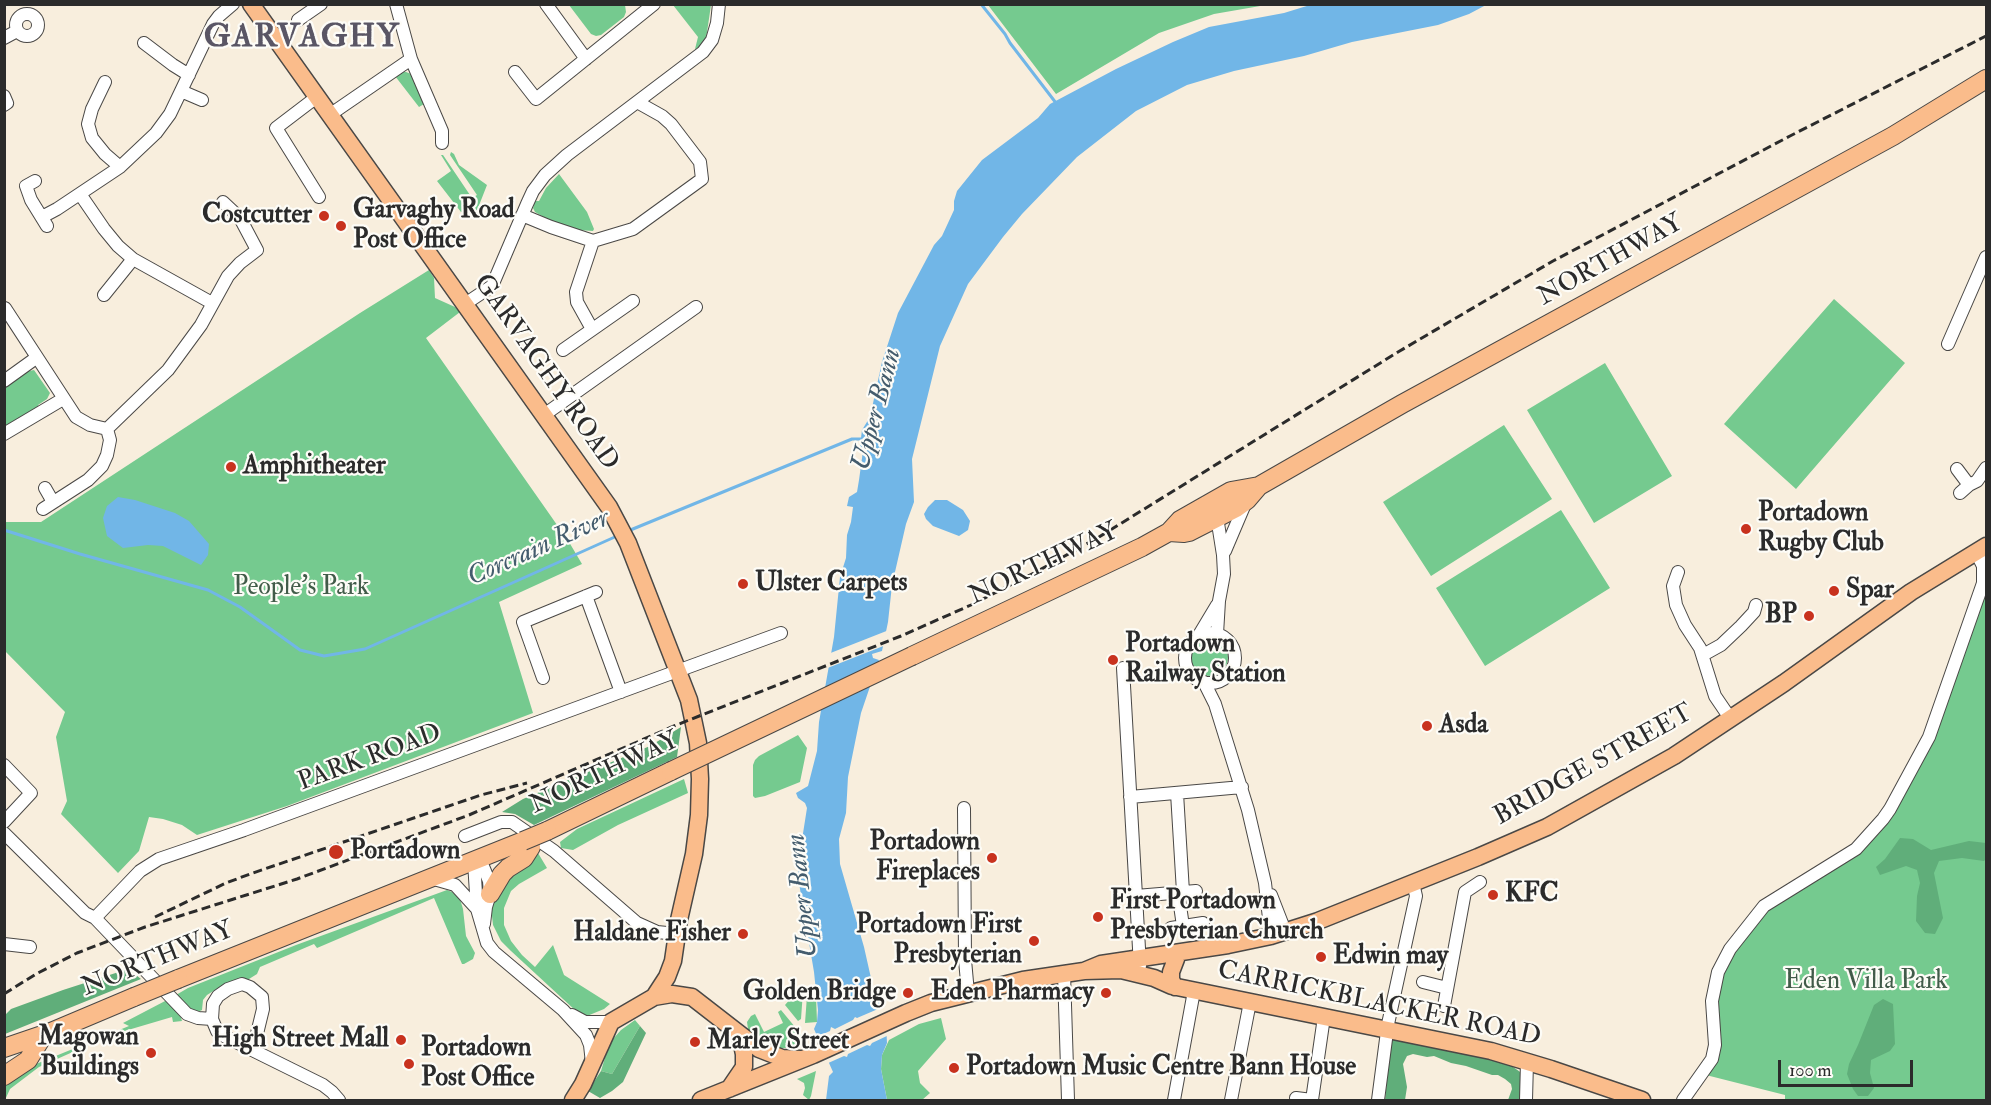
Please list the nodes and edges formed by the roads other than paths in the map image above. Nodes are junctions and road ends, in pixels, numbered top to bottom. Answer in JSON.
{"nodes":[{"id":1,"x":233,"y":4,"type":"edge"},
{"id":2,"x":251,"y":4,"type":"edge"},
{"id":3,"x":321,"y":4,"type":"edge"},
{"id":4,"x":396,"y":4,"type":"edge"},
{"id":5,"x":546,"y":4,"type":"edge"},
{"id":6,"x":633,"y":4,"type":"edge"},
{"id":7,"x":654,"y":4,"type":"edge"},
{"id":8,"x":719,"y":5,"type":"edge"},
{"id":9,"x":217,"y":10,"type":"edge"},
{"id":10,"x":641,"y":15,"type":"junction"},
{"id":11,"x":298,"y":20,"type":"dead end"},
{"id":12,"x":17,"y":31,"type":"dead end"},
{"id":13,"x":4,"y":38,"type":"edge"},
{"id":14,"x":143,"y":42,"type":"dead end"},
{"id":15,"x":411,"y":59,"type":"junction"},
{"id":16,"x":586,"y":59,"type":"junction"},
{"id":17,"x":515,"y":72,"type":"dead end"},
{"id":18,"x":189,"y":75,"type":"junction"},
{"id":19,"x":1986,"y":79,"type":"edge"},
{"id":20,"x":108,"y":81,"type":"dead end"},
{"id":21,"x":181,"y":91,"type":"junction"},
{"id":22,"x":4,"y":96,"type":"edge"},
{"id":23,"x":318,"y":96,"type":"junction"},
{"id":24,"x":202,"y":100,"type":"dead end"},
{"id":25,"x":637,"y":102,"type":"junction"},
{"id":26,"x":4,"y":105,"type":"edge"},
{"id":27,"x":331,"y":114,"type":"junction"},
{"id":28,"x":442,"y":143,"type":"dead end"},
{"id":29,"x":120,"y":167,"type":"junction"},
{"id":30,"x":35,"y":181,"type":"dead end"},
{"id":31,"x":80,"y":194,"type":"junction"},
{"id":32,"x":319,"y":198,"type":"dead end"},
{"id":33,"x":223,"y":200,"type":"dead end"},
{"id":34,"x":522,"y":215,"type":"junction"},
{"id":35,"x":594,"y":241,"type":"junction"},
{"id":36,"x":1986,"y":257,"type":"edge"},
{"id":37,"x":132,"y":259,"type":"junction"},
{"id":38,"x":104,"y":295,"type":"dead end"},
{"id":39,"x":633,"y":301,"type":"dead end"},
{"id":40,"x":212,"y":303,"type":"junction"},
{"id":41,"x":465,"y":304,"type":"junction"},
{"id":42,"x":696,"y":307,"type":"dead end"},
{"id":43,"x":5,"y":308,"type":"edge"},
{"id":44,"x":592,"y":329,"type":"junction"},
{"id":45,"x":1948,"y":344,"type":"dead end"},
{"id":46,"x":564,"y":350,"type":"dead end"},
{"id":47,"x":36,"y":358,"type":"junction"},
{"id":48,"x":4,"y":381,"type":"edge"},
{"id":49,"x":63,"y":399,"type":"junction"},
{"id":50,"x":544,"y":415,"type":"junction"},
{"id":51,"x":107,"y":429,"type":"junction"},
{"id":52,"x":4,"y":434,"type":"edge"},
{"id":53,"x":1986,"y":468,"type":"edge"},
{"id":54,"x":1957,"y":469,"type":"dead end"},
{"id":55,"x":1259,"y":486,"type":"junction"},
{"id":56,"x":45,"y":488,"type":"dead end"},
{"id":57,"x":1247,"y":500,"type":"junction"},
{"id":58,"x":1213,"y":510,"type":"junction"},
{"id":59,"x":1981,"y":549,"type":"edge"},
{"id":60,"x":1223,"y":555,"type":"junction"},
{"id":61,"x":1678,"y":572,"type":"dead end"},
{"id":62,"x":1219,"y":601,"type":"junction"},
{"id":63,"x":1756,"y":605,"type":"dead end"},
{"id":64,"x":781,"y":633,"type":"dead end"},
{"id":65,"x":1217,"y":634,"type":"junction"},
{"id":66,"x":1199,"y":635,"type":"junction"},
{"id":67,"x":1703,"y":655,"type":"junction"},
{"id":68,"x":1123,"y":668,"type":"dead end"},
{"id":69,"x":679,"y":672,"type":"junction"},
{"id":70,"x":543,"y":678,"type":"dead end"},
{"id":71,"x":1220,"y":681,"type":"junction"},
{"id":72,"x":1204,"y":682,"type":"junction"},
{"id":73,"x":621,"y":692,"type":"junction"},
{"id":74,"x":1215,"y":704,"type":"junction"},
{"id":75,"x":1730,"y":718,"type":"junction"},
{"id":76,"x":4,"y":765,"type":"edge"},
{"id":77,"x":1242,"y":787,"type":"junction"},
{"id":78,"x":1177,"y":793,"type":"junction"},
{"id":79,"x":1130,"y":796,"type":"junction"},
{"id":80,"x":964,"y":807,"type":"dead end"},
{"id":81,"x":4,"y":822,"type":"edge"},
{"id":82,"x":4,"y":833,"type":"edge"},
{"id":83,"x":465,"y":836,"type":"dead end"},
{"id":84,"x":535,"y":838,"type":"junction"},
{"id":85,"x":477,"y":861,"type":"junction"},
{"id":86,"x":434,"y":879,"type":"junction"},
{"id":87,"x":1480,"y":882,"type":"dead end"},
{"id":88,"x":1413,"y":883,"type":"junction"},
{"id":89,"x":1186,"y":892,"type":"junction"},
{"id":90,"x":490,"y":894,"type":"junction"},
{"id":91,"x":1136,"y":896,"type":"junction"},
{"id":92,"x":477,"y":909,"type":"junction"},
{"id":93,"x":95,"y":918,"type":"junction"},
{"id":94,"x":1203,"y":923,"type":"dead end"},
{"id":95,"x":484,"y":933,"type":"junction"},
{"id":96,"x":677,"y":934,"type":"junction"},
{"id":97,"x":1278,"y":934,"type":"junction"},
{"id":98,"x":4,"y":944,"type":"edge"},
{"id":99,"x":30,"y":947,"type":"dead end"},
{"id":100,"x":1182,"y":955,"type":"junction"},
{"id":101,"x":674,"y":961,"type":"junction"},
{"id":102,"x":1084,"y":971,"type":"junction"},
{"id":103,"x":1136,"y":972,"type":"junction"},
{"id":104,"x":1064,"y":973,"type":"junction"},
{"id":105,"x":1423,"y":982,"type":"dead end"},
{"id":106,"x":1173,"y":986,"type":"junction"},
{"id":107,"x":1447,"y":988,"type":"junction"},
{"id":108,"x":1194,"y":991,"type":"junction"},
{"id":109,"x":968,"y":993,"type":"junction"},
{"id":110,"x":654,"y":997,"type":"junction"},
{"id":111,"x":692,"y":997,"type":"junction"},
{"id":112,"x":1250,"y":1002,"type":"junction"},
{"id":113,"x":1444,"y":1006,"type":"dead end"},
{"id":114,"x":563,"y":1010,"type":"junction"},
{"id":115,"x":1324,"y":1017,"type":"junction"},
{"id":116,"x":212,"y":1019,"type":"junction"},
{"id":117,"x":604,"y":1022,"type":"junction"},
{"id":118,"x":1387,"y":1030,"type":"junction"},
{"id":119,"x":46,"y":1035,"type":"junction"},
{"id":120,"x":740,"y":1035,"type":"junction"},
{"id":121,"x":4,"y":1048,"type":"edge"},
{"id":122,"x":253,"y":1050,"type":"junction"},
{"id":123,"x":812,"y":1056,"type":"junction"},
{"id":124,"x":1527,"y":1062,"type":"junction"},
{"id":125,"x":4,"y":1063,"type":"edge"},
{"id":126,"x":592,"y":1065,"type":"junction"},
{"id":127,"x":4,"y":1076,"type":"edge"},
{"id":128,"x":728,"y":1089,"type":"junction"},
{"id":129,"x":1296,"y":1095,"type":"edge"},
{"id":130,"x":339,"y":1101,"type":"edge"},
{"id":131,"x":573,"y":1101,"type":"edge"},
{"id":132,"x":701,"y":1101,"type":"edge"},
{"id":133,"x":1068,"y":1101,"type":"edge"},
{"id":134,"x":1174,"y":1101,"type":"edge"},
{"id":135,"x":1231,"y":1101,"type":"edge"},
{"id":136,"x":1312,"y":1101,"type":"edge"},
{"id":137,"x":1378,"y":1101,"type":"edge"},
{"id":138,"x":1526,"y":1101,"type":"edge"},
{"id":139,"x":1642,"y":1101,"type":"edge"},
{"id":140,"x":1683,"y":1101,"type":"edge"}],
"edges":[{"from":1,"to":9,"type":"street"},
{"from":2,"to":23,"type":"main road","name":"GARVAGHY ROAD"},
{"from":3,"to":11,"type":"street"},
{"from":4,"to":15,"type":"street"},
{"from":5,"to":16,"type":"street"},
{"from":6,"to":10,"type":"street"},
{"from":7,"to":10,"type":"street"},
{"from":8,"to":25,"type":"street"},
{"from":9,"to":18,"type":"street"},
{"from":10,"to":16,"type":"street"},
{"from":12,"to":13,"type":"street"},
{"from":14,"to":18,"type":"street"},
{"from":15,"to":27,"type":"street"},
{"from":15,"to":28,"type":"street"},
{"from":16,"to":17,"type":"street"},
{"from":18,"to":21,"type":"street"},
{"from":19,"to":55,"type":"highway","name":"NORTHWAY"},
{"from":20,"to":29,"type":"street"},
{"from":21,"to":24,"type":"street"},
{"from":21,"to":29,"type":"street"},
{"from":22,"to":26,"type":"street"},
{"from":23,"to":27,"type":"main road","name":"GARVAGHY ROAD"},
{"from":23,"to":32,"type":"street"},
{"from":25,"to":34,"type":"street"},
{"from":25,"to":35,"type":"street"},
{"from":27,"to":41,"type":"main road","name":"GARVAGHY ROAD"},
{"from":29,"to":31,"type":"street"},
{"from":30,"to":31,"type":"street"},
{"from":31,"to":37,"type":"street"},
{"from":33,"to":40,"type":"street"},
{"from":34,"to":35,"type":"street"},
{"from":34,"to":41,"type":"street"},
{"from":35,"to":44,"type":"street"},
{"from":36,"to":45,"type":"street"},
{"from":37,"to":38,"type":"street"},
{"from":37,"to":40,"type":"street"},
{"from":39,"to":44,"type":"street"},
{"from":40,"to":51,"type":"street"},
{"from":41,"to":50,"type":"main road","name":"GARVAGHY ROAD"},
{"from":42,"to":50,"type":"street"},
{"from":43,"to":47,"type":"street"},
{"from":44,"to":46,"type":"street"},
{"from":47,"to":48,"type":"street"},
{"from":47,"to":49,"type":"street"},
{"from":49,"to":51,"type":"street"},
{"from":49,"to":52,"type":"street"},
{"from":50,"to":69,"type":"main road","name":"GARVAGHY ROAD"},
{"from":51,"to":56,"type":"street"},
{"from":53,"to":54,"type":"street"},
{"from":55,"to":57,"type":"highway","name":"NORTHWAY"},
{"from":55,"to":58,"type":"highway","name":"NORTHWAY"},
{"from":57,"to":58,"type":"highway","name":"NORTHWAY"},
{"from":57,"to":60,"type":"street"},
{"from":58,"to":60,"type":"street"},
{"from":58,"to":84,"type":"highway","name":"NORTHWAY","bridge":true},
{"from":59,"to":75,"type":"main road","name":"BRIDGE STREET"},
{"from":59,"to":140,"type":"street"},
{"from":60,"to":62,"type":"street"},
{"from":61,"to":67,"type":"street"},
{"from":62,"to":65,"type":"street"},
{"from":62,"to":66,"type":"street"},
{"from":63,"to":67,"type":"street"},
{"from":64,"to":69,"type":"street","name":"PARK ROAD"},
{"from":65,"to":66,"type":"street"},
{"from":65,"to":71,"type":"street"},
{"from":66,"to":72,"type":"street"},
{"from":67,"to":75,"type":"street"},
{"from":68,"to":79,"type":"street"},
{"from":69,"to":73,"type":"street","name":"PARK ROAD"},
{"from":69,"to":96,"type":"main road","name":"GARVAGHY ROAD"},
{"from":70,"to":73,"type":"street"},
{"from":71,"to":72,"type":"street"},
{"from":71,"to":74,"type":"street"},
{"from":72,"to":74,"type":"street"},
{"from":73,"to":93,"type":"street","name":"PARK ROAD"},
{"from":74,"to":77,"type":"street"},
{"from":75,"to":88,"type":"main road","name":"BRIDGE STREET"},
{"from":76,"to":81,"type":"street"},
{"from":77,"to":78,"type":"street"},
{"from":77,"to":97,"type":"street"},
{"from":78,"to":79,"type":"street"},
{"from":78,"to":89,"type":"street"},
{"from":79,"to":91,"type":"street"},
{"from":80,"to":109,"type":"street"},
{"from":82,"to":93,"type":"street"},
{"from":83,"to":96,"type":"street"},
{"from":84,"to":85,"type":"highway","name":"NORTHWAY"},
{"from":84,"to":90,"type":"highway"},
{"from":85,"to":86,"type":"highway","name":"NORTHWAY"},
{"from":85,"to":90,"type":"street"},
{"from":85,"to":92,"type":"street"},
{"from":86,"to":92,"type":"street"},
{"from":86,"to":119,"type":"highway","name":"NORTHWAY","bridge":true},
{"from":87,"to":107,"type":"street"},
{"from":88,"to":97,"type":"main road","name":"BRIDGE STREET"},
{"from":88,"to":118,"type":"street"},
{"from":89,"to":91,"type":"street"},
{"from":89,"to":94,"type":"street"},
{"from":90,"to":95,"type":"street"},
{"from":91,"to":103,"type":"street"},
{"from":92,"to":95,"type":"street"},
{"from":93,"to":116,"type":"street"},
{"from":95,"to":114,"type":"street"},
{"from":96,"to":101,"type":"main road","name":"GARVAGHY ROAD"},
{"from":97,"to":100,"type":"main road","name":"BRIDGE STREET"},
{"from":98,"to":99,"type":"street"},
{"from":100,"to":103,"type":"main road","name":"BRIDGE STREET"},
{"from":100,"to":106,"type":"main road"},
{"from":101,"to":110,"type":"main road"},
{"from":101,"to":111,"type":"main road"},
{"from":102,"to":103,"type":"main road","name":"BRIDGE STREET"},
{"from":102,"to":103,"type":"main road","name":"BRIDGE STREET"},
{"from":102,"to":104,"type":"main road","name":"BRIDGE STREET"},
{"from":103,"to":106,"type":"main road","name":"CARRICKBLACKER ROAD"},
{"from":104,"to":109,"type":"main road","name":"BRIDGE STREET"},
{"from":104,"to":133,"type":"street"},
{"from":105,"to":107,"type":"street"},
{"from":106,"to":108,"type":"main road","name":"CARRICKBLACKER ROAD"},
{"from":107,"to":113,"type":"street"},
{"from":108,"to":112,"type":"main road","name":"CARRICKBLACKER ROAD"},
{"from":108,"to":134,"type":"street"},
{"from":109,"to":123,"type":"main road","name":"BRIDGE STREET"},
{"from":110,"to":111,"type":"main road"},
{"from":110,"to":117,"type":"main road"},
{"from":111,"to":120,"type":"main road"},
{"from":112,"to":115,"type":"main road","name":"CARRICKBLACKER ROAD"},
{"from":112,"to":135,"type":"street"},
{"from":114,"to":117,"type":"street"},
{"from":114,"to":126,"type":"street"},
{"from":115,"to":118,"type":"main road","name":"CARRICKBLACKER ROAD"},
{"from":115,"to":136,"type":"street"},
{"from":116,"to":122,"type":"street"},
{"from":116,"to":122,"type":"street"},
{"from":117,"to":126,"type":"main road"},
{"from":118,"to":124,"type":"main road","name":"CARRICKBLACKER ROAD"},
{"from":118,"to":137,"type":"street"},
{"from":119,"to":121,"type":"highway","name":"NORTHWAY"},
{"from":119,"to":125,"type":"highway","name":"NORTHWAY"},
{"from":119,"to":127,"type":"highway"},
{"from":120,"to":123,"type":"main road"},
{"from":120,"to":128,"type":"main road"},
{"from":122,"to":130,"type":"street"},
{"from":123,"to":128,"type":"main road"},
{"from":124,"to":138,"type":"street"},
{"from":124,"to":139,"type":"main road","name":"CARRICKBLACKER ROAD"},
{"from":126,"to":131,"type":"main road"},
{"from":128,"to":132,"type":"main road"},
{"from":129,"to":136,"type":"street"}]}
